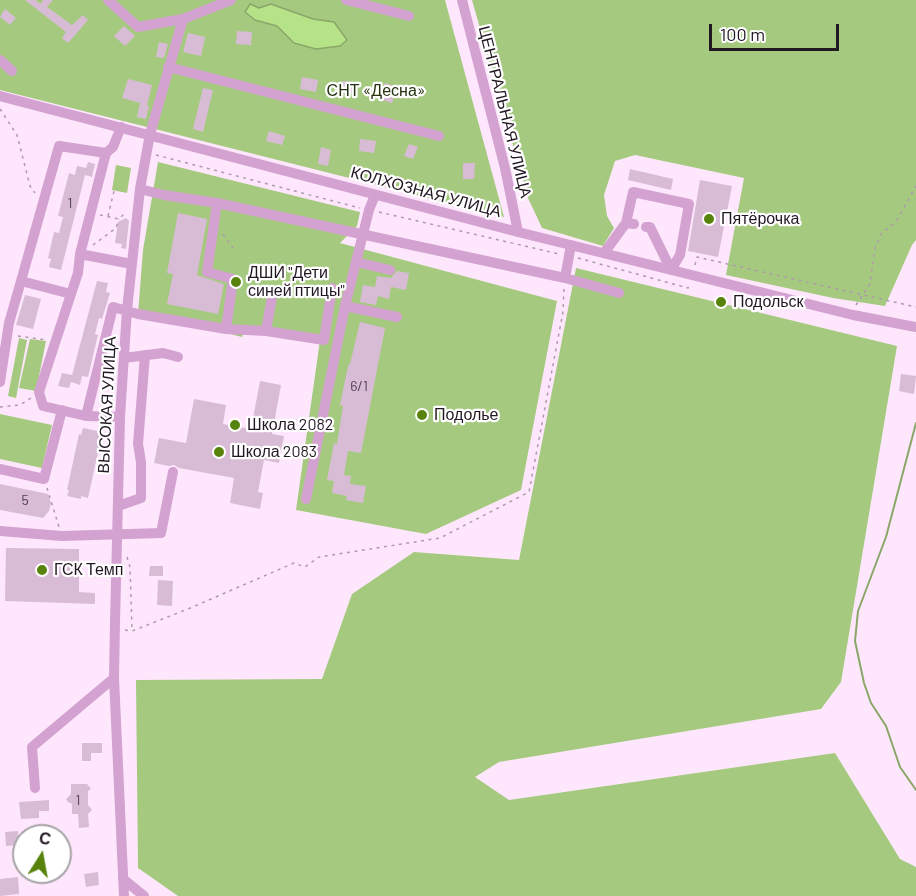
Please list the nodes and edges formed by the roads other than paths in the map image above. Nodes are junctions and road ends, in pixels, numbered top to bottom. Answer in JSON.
{"nodes":[{"id":1,"x":108,"y":0,"type":"edge"},
{"id":2,"x":231,"y":0,"type":"edge"},
{"id":3,"x":346,"y":0,"type":"edge"},
{"id":4,"x":462,"y":0,"type":"edge"},
{"id":5,"x":409,"y":16,"type":"dead end"},
{"id":6,"x":183,"y":19,"type":"junction"},
{"id":7,"x":0,"y":60,"type":"edge"},
{"id":8,"x":168,"y":67,"type":"junction"},
{"id":9,"x":12,"y":71,"type":"dead end"},
{"id":10,"x":0,"y":96,"type":"edge"},
{"id":11,"x":121,"y":127,"type":"junction"},
{"id":12,"x":150,"y":134,"type":"junction"},
{"id":13,"x":439,"y":136,"type":"dead end"},
{"id":14,"x":106,"y":153,"type":"junction"},
{"id":15,"x":140,"y":189,"type":"junction"},
{"id":16,"x":375,"y":195,"type":"junction"},
{"id":17,"x":217,"y":203,"type":"junction"},
{"id":18,"x":646,"y":227,"type":"dead end"},
{"id":19,"x":518,"y":232,"type":"junction"},
{"id":20,"x":362,"y":236,"type":"junction"},
{"id":21,"x":571,"y":245,"type":"junction"},
{"id":22,"x":604,"y":253,"type":"junction"},
{"id":23,"x":80,"y":254,"type":"junction"},
{"id":24,"x":356,"y":262,"type":"junction"},
{"id":25,"x":132,"y":264,"type":"junction"},
{"id":26,"x":390,"y":270,"type":"dead end"},
{"id":27,"x":671,"y":270,"type":"junction"},
{"id":28,"x":565,"y":278,"type":"junction"},
{"id":29,"x":21,"y":281,"type":"junction"},
{"id":30,"x":332,"y":288,"type":"dead end"},
{"id":31,"x":273,"y":291,"type":"dead end"},
{"id":32,"x":619,"y":293,"type":"dead end"},
{"id":33,"x":71,"y":294,"type":"junction"},
{"id":34,"x":345,"y":306,"type":"junction"},
{"id":35,"x":127,"y":310,"type":"junction"},
{"id":36,"x":397,"y":317,"type":"dead end"},
{"id":37,"x":916,"y":327,"type":"edge"},
{"id":38,"x":226,"y":329,"type":"junction"},
{"id":39,"x":266,"y":331,"type":"junction"},
{"id":40,"x":145,"y":355,"type":"junction"},
{"id":41,"x":178,"y":357,"type":"dead end"},
{"id":42,"x":124,"y":358,"type":"junction"},
{"id":43,"x":0,"y":382,"type":"edge"},
{"id":44,"x":62,"y":410,"type":"junction"},
{"id":45,"x":86,"y":416,"type":"junction"},
{"id":46,"x":120,"y":417,"type":"junction"},
{"id":47,"x":0,"y":469,"type":"edge"},
{"id":48,"x":173,"y":472,"type":"dead end"},
{"id":49,"x":306,"y":499,"type":"dead end"},
{"id":50,"x":118,"y":506,"type":"junction"},
{"id":51,"x":0,"y":531,"type":"edge"},
{"id":52,"x":117,"y":533,"type":"junction"},
{"id":53,"x":114,"y":678,"type":"junction"},
{"id":54,"x":35,"y":788,"type":"dead end"},
{"id":55,"x":123,"y":879,"type":"junction"},
{"id":56,"x":124,"y":896,"type":"edge"},
{"id":57,"x":144,"y":896,"type":"edge"}],
"edges":[{"from":1,"to":6,"type":"street"},
{"from":2,"to":6,"type":"street"},
{"from":3,"to":5,"type":"street"},
{"from":4,"to":19,"type":"street","name":"ЦЕНТРАЛЬНАЯ УЛИЦА"},
{"from":6,"to":8,"type":"street","name":"ВЫСОКАЯ УЛИЦА"},
{"from":7,"to":9,"type":"street"},
{"from":8,"to":12,"type":"street","name":"ВЫСОКАЯ УЛИЦА"},
{"from":8,"to":13,"type":"street"},
{"from":10,"to":11,"type":"street","name":"КОЛХОЗНАЯ УЛИЦА"},
{"from":11,"to":12,"type":"street","name":"КОЛХОЗНАЯ УЛИЦА"},
{"from":11,"to":14,"type":"street"},
{"from":12,"to":15,"type":"street","name":"ВЫСОКАЯ УЛИЦА"},
{"from":12,"to":16,"type":"street","name":"КОЛХОЗНАЯ УЛИЦА"},
{"from":14,"to":23,"type":"street"},
{"from":14,"to":29,"type":"street"},
{"from":15,"to":17,"type":"street"},
{"from":15,"to":25,"type":"street","name":"ВЫСОКАЯ УЛИЦА"},
{"from":16,"to":19,"type":"street","name":"КОЛХОЗНАЯ УЛИЦА"},
{"from":16,"to":20,"type":"street"},
{"from":17,"to":20,"type":"street"},
{"from":17,"to":38,"type":"street"},
{"from":18,"to":27,"type":"street"},
{"from":19,"to":21,"type":"street","name":"КОЛХОЗНАЯ УЛИЦА"},
{"from":20,"to":24,"type":"street"},
{"from":20,"to":28,"type":"street"},
{"from":21,"to":22,"type":"street","name":"КОЛХОЗНАЯ УЛИЦА"},
{"from":21,"to":28,"type":"street"},
{"from":22,"to":27,"type":"street","name":"КОЛХОЗНАЯ УЛИЦА"},
{"from":22,"to":27,"type":"street"},
{"from":23,"to":25,"type":"street"},
{"from":23,"to":33,"type":"street"},
{"from":24,"to":26,"type":"street"},
{"from":24,"to":34,"type":"street"},
{"from":25,"to":35,"type":"street","name":"ВЫСОКАЯ УЛИЦА"},
{"from":27,"to":37,"type":"street","name":"КОЛХОЗНАЯ УЛИЦА"},
{"from":28,"to":32,"type":"street"},
{"from":29,"to":33,"type":"street"},
{"from":29,"to":43,"type":"street"},
{"from":30,"to":39,"type":"street"},
{"from":31,"to":39,"type":"street"},
{"from":33,"to":44,"type":"street"},
{"from":34,"to":36,"type":"street"},
{"from":34,"to":49,"type":"street"},
{"from":35,"to":38,"type":"street"},
{"from":35,"to":42,"type":"street","name":"ВЫСОКАЯ УЛИЦА"},
{"from":35,"to":45,"type":"street"},
{"from":38,"to":39,"type":"street"},
{"from":40,"to":41,"type":"street"},
{"from":40,"to":42,"type":"street"},
{"from":40,"to":50,"type":"street"},
{"from":42,"to":46,"type":"street","name":"ВЫСОКАЯ УЛИЦА"},
{"from":44,"to":45,"type":"street"},
{"from":44,"to":47,"type":"street"},
{"from":45,"to":46,"type":"street"},
{"from":46,"to":50,"type":"street","name":"ВЫСОКАЯ УЛИЦА"},
{"from":48,"to":52,"type":"street"},
{"from":50,"to":52,"type":"street","name":"ВЫСОКАЯ УЛИЦА"},
{"from":51,"to":52,"type":"street"},
{"from":52,"to":53,"type":"street","name":"ВЫСОКАЯ УЛИЦА"},
{"from":53,"to":54,"type":"street"},
{"from":53,"to":55,"type":"street","name":"ВЫСОКАЯ УЛИЦА"},
{"from":55,"to":56,"type":"street","name":"ВЫСОКАЯ УЛИЦА"},
{"from":55,"to":57,"type":"street"}]}
